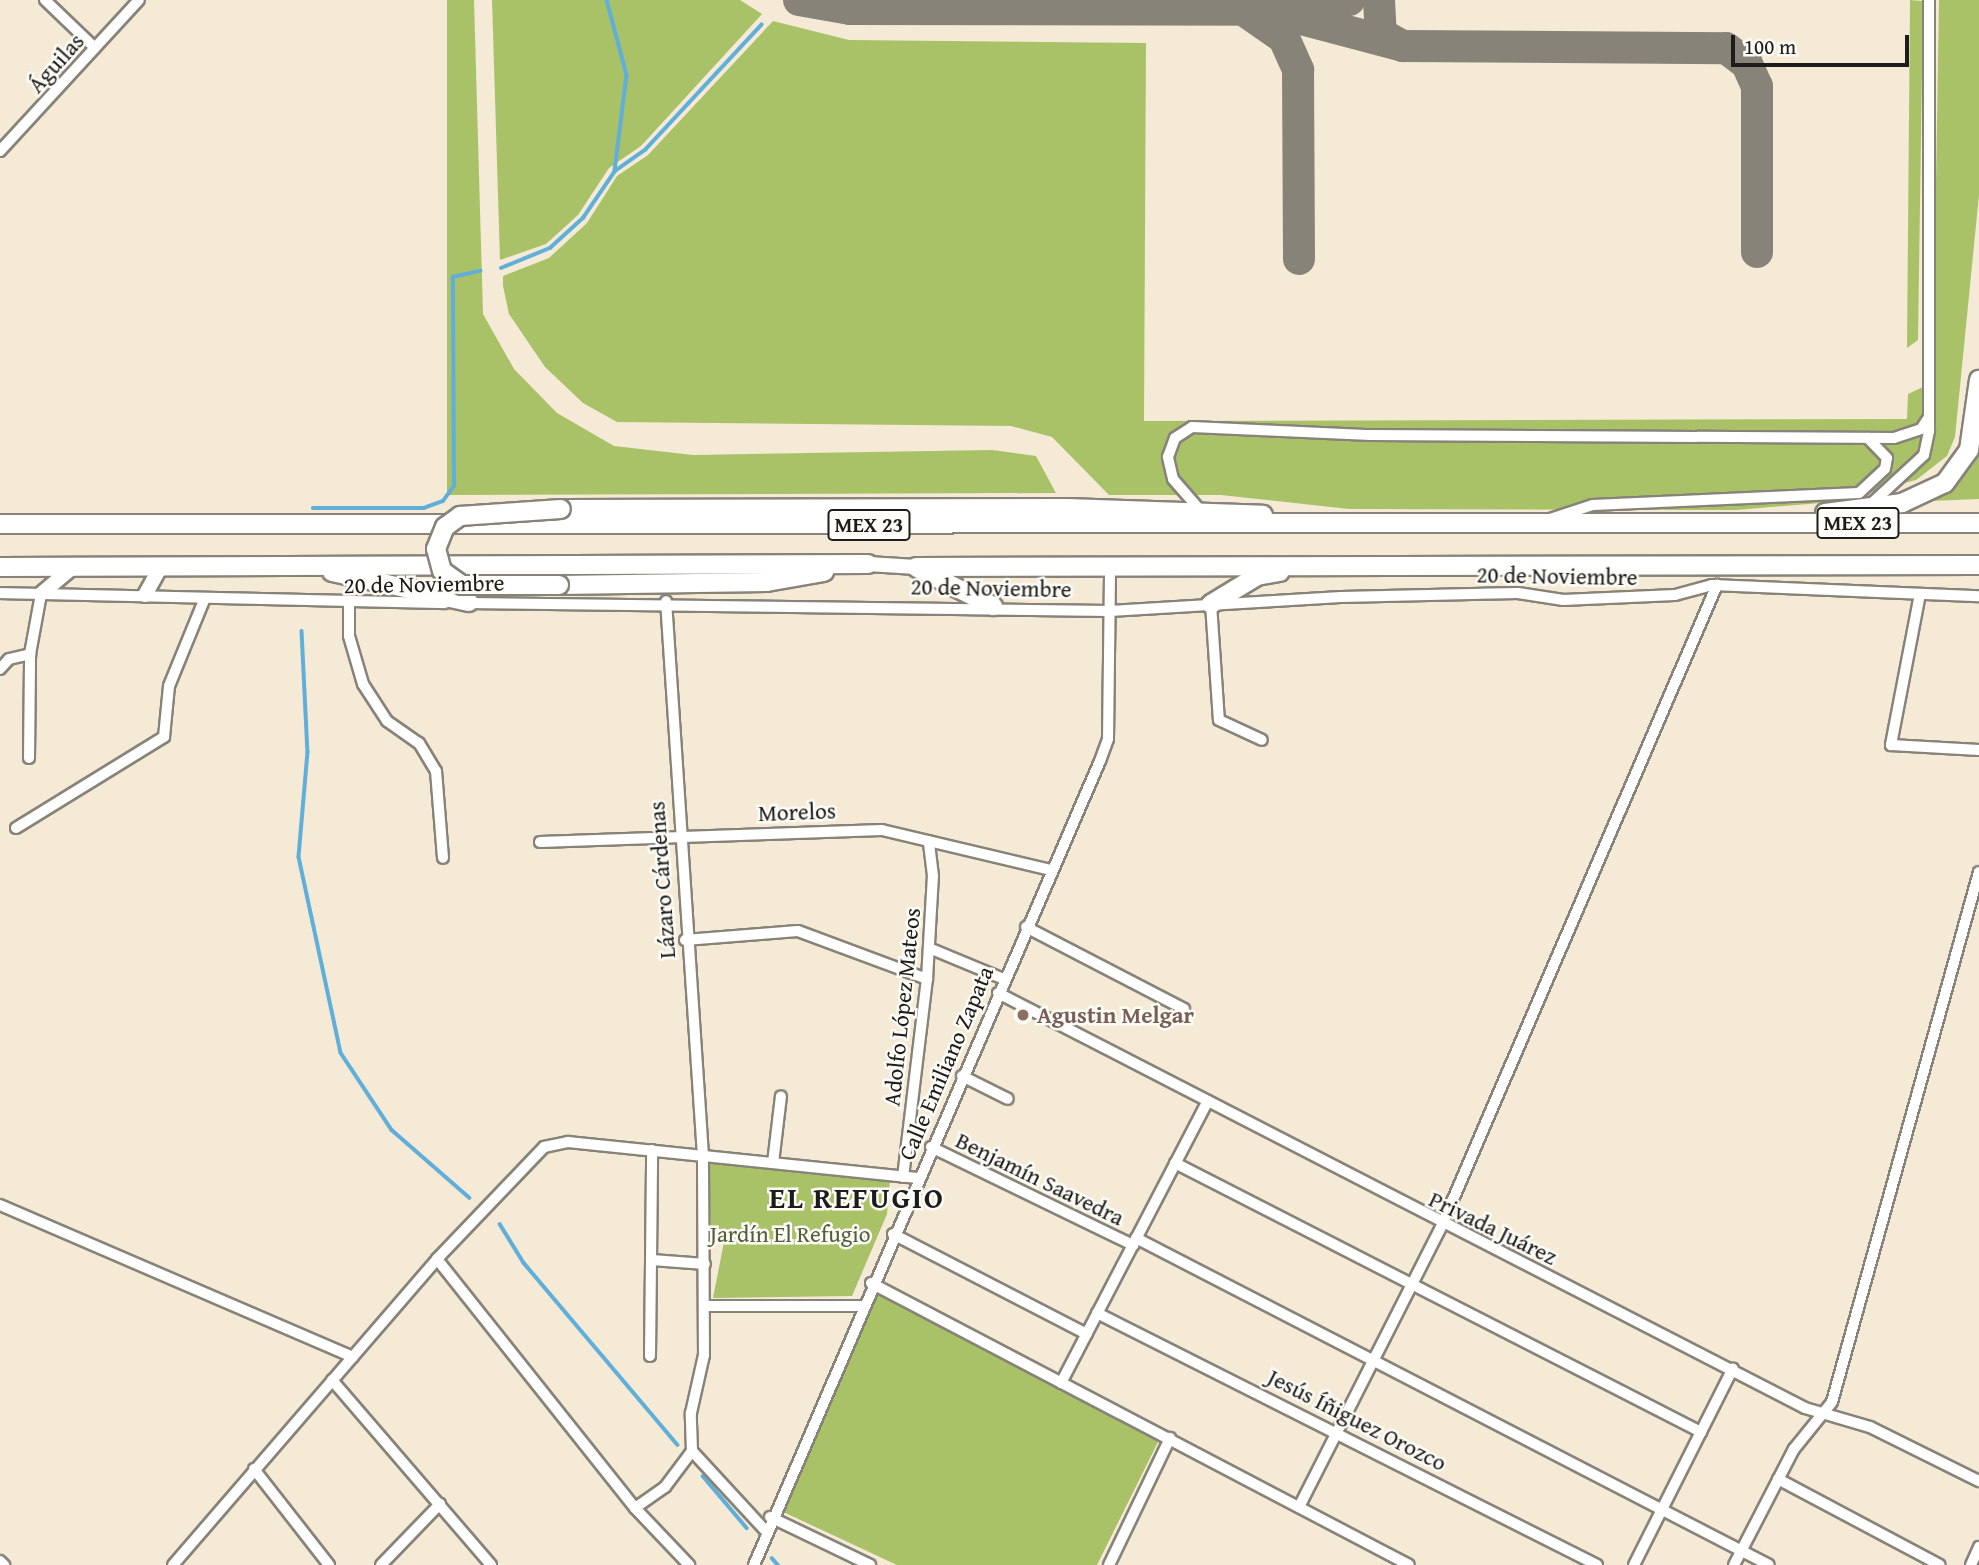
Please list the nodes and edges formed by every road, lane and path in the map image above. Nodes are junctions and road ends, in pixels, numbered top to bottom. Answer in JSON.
{"nodes":[{"id":1,"x":45,"y":0,"type":"edge"},
{"id":2,"x":139,"y":0,"type":"edge"},
{"id":3,"x":1929,"y":0,"type":"edge"},
{"id":4,"x":95,"y":48,"type":"junction"},
{"id":5,"x":0,"y":151,"type":"edge"},
{"id":6,"x":1979,"y":380,"type":"edge"},
{"id":7,"x":1929,"y":417,"type":"junction"},
{"id":8,"x":1868,"y":438,"type":"junction"},
{"id":9,"x":1865,"y":509,"type":"junction"},
{"id":10,"x":1200,"y":510,"type":"junction"},
{"id":11,"x":1738,"y":523,"type":"junction"},
{"id":12,"x":1979,"y":523,"type":"edge"},
{"id":13,"x":0,"y":524,"type":"edge"},
{"id":14,"x":1538,"y":524,"type":"junction"},
{"id":15,"x":1347,"y":525,"type":"junction"},
{"id":16,"x":1110,"y":562,"type":"junction"},
{"id":17,"x":868,"y":564,"type":"junction"},
{"id":18,"x":1320,"y":564,"type":"junction"},
{"id":19,"x":302,"y":565,"type":"junction"},
{"id":20,"x":1979,"y":565,"type":"edge"},
{"id":21,"x":0,"y":567,"type":"edge"},
{"id":22,"x":73,"y":567,"type":"junction"},
{"id":23,"x":916,"y":567,"type":"junction"},
{"id":24,"x":160,"y":568,"type":"junction"},
{"id":25,"x":1717,"y":585,"type":"junction"},
{"id":26,"x":0,"y":593,"type":"edge"},
{"id":27,"x":41,"y":594,"type":"junction"},
{"id":28,"x":1920,"y":594,"type":"junction"},
{"id":29,"x":145,"y":595,"type":"junction"},
{"id":30,"x":1979,"y":596,"type":"edge"},
{"id":31,"x":205,"y":598,"type":"junction"},
{"id":32,"x":666,"y":601,"type":"junction"},
{"id":33,"x":470,"y":603,"type":"junction"},
{"id":34,"x":1211,"y":604,"type":"junction"},
{"id":35,"x":349,"y":605,"type":"junction"},
{"id":36,"x":993,"y":606,"type":"junction"},
{"id":37,"x":1110,"y":611,"type":"junction"},
{"id":38,"x":30,"y":654,"type":"junction"},
{"id":39,"x":0,"y":669,"type":"edge"},
{"id":40,"x":1262,"y":740,"type":"dead end"},
{"id":41,"x":1979,"y":750,"type":"edge"},
{"id":42,"x":29,"y":758,"type":"dead end"},
{"id":43,"x":16,"y":828,"type":"dead end"},
{"id":44,"x":678,"y":836,"type":"junction"},
{"id":45,"x":929,"y":841,"type":"junction"},
{"id":46,"x":540,"y":842,"type":"dead end"},
{"id":47,"x":443,"y":858,"type":"dead end"},
{"id":48,"x":1051,"y":870,"type":"junction"},
{"id":49,"x":1979,"y":872,"type":"edge"},
{"id":50,"x":1026,"y":928,"type":"junction"},
{"id":51,"x":685,"y":940,"type":"junction"},
{"id":52,"x":929,"y":948,"type":"junction"},
{"id":53,"x":927,"y":979,"type":"junction"},
{"id":54,"x":1004,"y":979,"type":"junction"},
{"id":55,"x":998,"y":993,"type":"junction"},
{"id":56,"x":1184,"y":1009,"type":"dead end"},
{"id":57,"x":962,"y":1076,"type":"junction"},
{"id":58,"x":781,"y":1096,"type":"dead end"},
{"id":59,"x":1008,"y":1098,"type":"dead end"},
{"id":60,"x":1208,"y":1101,"type":"junction"},
{"id":61,"x":931,"y":1147,"type":"junction"},
{"id":62,"x":652,"y":1150,"type":"junction"},
{"id":63,"x":704,"y":1156,"type":"junction"},
{"id":64,"x":773,"y":1163,"type":"junction"},
{"id":65,"x":1175,"y":1163,"type":"junction"},
{"id":66,"x":903,"y":1177,"type":"junction"},
{"id":67,"x":917,"y":1178,"type":"junction"},
{"id":68,"x":0,"y":1206,"type":"edge"},
{"id":69,"x":1442,"y":1225,"type":"junction"},
{"id":70,"x":893,"y":1234,"type":"junction"},
{"id":71,"x":1134,"y":1242,"type":"junction"},
{"id":72,"x":437,"y":1259,"type":"junction"},
{"id":73,"x":652,"y":1260,"type":"junction"},
{"id":74,"x":705,"y":1264,"type":"junction"},
{"id":75,"x":871,"y":1283,"type":"junction"},
{"id":76,"x":1414,"y":1286,"type":"junction"},
{"id":77,"x":861,"y":1306,"type":"junction"},
{"id":78,"x":705,"y":1307,"type":"junction"},
{"id":79,"x":1097,"y":1313,"type":"junction"},
{"id":80,"x":1087,"y":1334,"type":"junction"},
{"id":81,"x":650,"y":1356,"type":"dead end"},
{"id":82,"x":353,"y":1357,"type":"junction"},
{"id":83,"x":1378,"y":1362,"type":"junction"},
{"id":84,"x":1733,"y":1368,"type":"junction"},
{"id":85,"x":332,"y":1380,"type":"junction"},
{"id":86,"x":1061,"y":1383,"type":"junction"},
{"id":87,"x":1824,"y":1415,"type":"junction"},
{"id":88,"x":1339,"y":1432,"type":"junction"},
{"id":89,"x":1701,"y":1432,"type":"junction"},
{"id":90,"x":1170,"y":1438,"type":"junction"},
{"id":91,"x":692,"y":1451,"type":"junction"},
{"id":92,"x":254,"y":1469,"type":"junction"},
{"id":93,"x":1778,"y":1479,"type":"junction"},
{"id":94,"x":1979,"y":1481,"type":"edge"},
{"id":95,"x":440,"y":1504,"type":"junction"},
{"id":96,"x":1299,"y":1507,"type":"junction"},
{"id":97,"x":635,"y":1508,"type":"junction"},
{"id":98,"x":1661,"y":1510,"type":"junction"},
{"id":99,"x":770,"y":1517,"type":"junction"},
{"id":100,"x":765,"y":1530,"type":"junction"},
{"id":101,"x":1979,"y":1547,"type":"edge"},
{"id":102,"x":1742,"y":1550,"type":"junction"},
{"id":103,"x":0,"y":1561,"type":"edge"},
{"id":104,"x":4,"y":1565,"type":"edge"},
{"id":105,"x":173,"y":1565,"type":"edge"},
{"id":106,"x":329,"y":1565,"type":"edge"},
{"id":107,"x":381,"y":1565,"type":"edge"},
{"id":108,"x":491,"y":1565,"type":"edge"},
{"id":109,"x":689,"y":1565,"type":"edge"},
{"id":110,"x":754,"y":1565,"type":"edge"},
{"id":111,"x":870,"y":1565,"type":"edge"},
{"id":112,"x":1110,"y":1565,"type":"edge"},
{"id":113,"x":1409,"y":1565,"type":"edge"},
{"id":114,"x":1597,"y":1565,"type":"edge"},
{"id":115,"x":1634,"y":1565,"type":"edge"},
{"id":116,"x":1734,"y":1565,"type":"edge"},
{"id":117,"x":1769,"y":1565,"type":"edge"},
{"id":118,"x":1940,"y":1565,"type":"edge"},
{"id":119,"x":1971,"y":1565,"type":"edge"}],
"edges":[{"from":1,"to":4,"type":"street"},
{"from":2,"to":4,"type":"street","name":"Águilas"},
{"from":3,"to":7,"type":"street"},
{"from":4,"to":5,"type":"street","name":"Águilas"},
{"from":6,"to":9,"type":"highway"},
{"from":7,"to":8,"type":"street"},
{"from":7,"to":9,"type":"street"},
{"from":8,"to":10,"type":"street"},
{"from":8,"to":14,"type":"street"},
{"from":9,"to":11,"type":"highway"},
{"from":10,"to":15,"type":"highway"},
{"from":10,"to":17,"type":"highway","bridge":true},
{"from":11,"to":12,"type":"highway","number":"MEX 23"},
{"from":11,"to":14,"type":"highway","number":"MEX 23"},
{"from":13,"to":15,"type":"highway","number":"MEX 23"},
{"from":14,"to":15,"type":"highway","number":"MEX 23"},
{"from":16,"to":18,"type":"highway","number":"MEX 23"},
{"from":16,"to":23,"type":"highway","number":"MEX 23"},
{"from":16,"to":37,"type":"street","name":"Calle Emiliano Zapata"},
{"from":17,"to":19,"type":"highway","number":"MEX 23"},
{"from":17,"to":23,"type":"main road","number":"MEX 23"},
{"from":18,"to":20,"type":"highway","number":"MEX 23"},
{"from":18,"to":34,"type":"highway"},
{"from":19,"to":24,"type":"highway","number":"MEX 23"},
{"from":19,"to":33,"type":"highway"},
{"from":21,"to":22,"type":"highway","number":"MEX 23"},
{"from":22,"to":24,"type":"highway","number":"MEX 23"},
{"from":22,"to":27,"type":"main road"},
{"from":23,"to":36,"type":"highway"},
{"from":24,"to":29,"type":"main road"},
{"from":25,"to":28,"type":"street","name":"20 de Noviembre"},
{"from":25,"to":34,"type":"street","name":"20 de Noviembre"},
{"from":25,"to":69,"type":"street"},
{"from":26,"to":27,"type":"street","name":"20 de Noviembre"},
{"from":27,"to":29,"type":"street","name":"20 de Noviembre"},
{"from":27,"to":38,"type":"street"},
{"from":28,"to":30,"type":"street","name":"20 de Noviembre"},
{"from":28,"to":41,"type":"street"},
{"from":29,"to":31,"type":"street","name":"20 de Noviembre"},
{"from":31,"to":35,"type":"street","name":"20 de Noviembre"},
{"from":31,"to":43,"type":"street"},
{"from":32,"to":33,"type":"street","name":"20 de Noviembre"},
{"from":32,"to":36,"type":"street","name":"20 de Noviembre"},
{"from":32,"to":44,"type":"street","name":"Lázaro Cárdenas"},
{"from":33,"to":35,"type":"street","name":"20 de Noviembre"},
{"from":34,"to":37,"type":"street","name":"20 de Noviembre"},
{"from":34,"to":40,"type":"street"},
{"from":35,"to":47,"type":"street"},
{"from":36,"to":37,"type":"street","name":"20 de Noviembre"},
{"from":37,"to":48,"type":"street","name":"Calle Emiliano Zapata"},
{"from":38,"to":39,"type":"street"},
{"from":38,"to":42,"type":"street"},
{"from":44,"to":45,"type":"street","name":"Morelos"},
{"from":44,"to":46,"type":"street","name":"Morelos"},
{"from":44,"to":51,"type":"street","name":"Lázaro Cárdenas"},
{"from":45,"to":48,"type":"street","name":"Morelos"},
{"from":45,"to":52,"type":"street","name":"Adolfo López Mateos"},
{"from":48,"to":50,"type":"street","name":"Calle Emiliano Zapata"},
{"from":49,"to":87,"type":"street"},
{"from":50,"to":54,"type":"street","name":"Calle Emiliano Zapata"},
{"from":50,"to":56,"type":"street"},
{"from":51,"to":53,"type":"street"},
{"from":51,"to":63,"type":"street","name":"Lázaro Cárdenas"},
{"from":52,"to":53,"type":"street","name":"Adolfo López Mateos"},
{"from":52,"to":54,"type":"street"},
{"from":53,"to":66,"type":"street","name":"Adolfo López Mateos"},
{"from":54,"to":55,"type":"street","name":"Calle Emiliano Zapata"},
{"from":55,"to":57,"type":"street","name":"Calle Emiliano Zapata"},
{"from":55,"to":60,"type":"street","name":"Privada Juárez"},
{"from":57,"to":59,"type":"street"},
{"from":57,"to":61,"type":"street","name":"Calle Emiliano Zapata"},
{"from":58,"to":64,"type":"street"},
{"from":60,"to":65,"type":"street"},
{"from":60,"to":69,"type":"street","name":"Privada Juárez"},
{"from":61,"to":67,"type":"street","name":"Calle Emiliano Zapata"},
{"from":61,"to":71,"type":"street","name":"Benjamín Saavedra"},
{"from":62,"to":63,"type":"street"},
{"from":62,"to":72,"type":"street"},
{"from":62,"to":73,"type":"street"},
{"from":63,"to":64,"type":"street"},
{"from":63,"to":74,"type":"street","name":"Lázaro Cárdenas"},
{"from":64,"to":66,"type":"street"},
{"from":65,"to":71,"type":"street"},
{"from":65,"to":76,"type":"street"},
{"from":66,"to":67,"type":"street"},
{"from":67,"to":70,"type":"street","name":"Calle Emiliano Zapata"},
{"from":68,"to":82,"type":"street"},
{"from":69,"to":76,"type":"street"},
{"from":69,"to":84,"type":"street","name":"Privada Juárez"},
{"from":70,"to":75,"type":"street","name":"Calle Emiliano Zapata"},
{"from":70,"to":80,"type":"street"},
{"from":71,"to":79,"type":"street"},
{"from":71,"to":83,"type":"street","name":"Benjamín Saavedra"},
{"from":72,"to":82,"type":"street"},
{"from":72,"to":97,"type":"street"},
{"from":73,"to":74,"type":"street"},
{"from":73,"to":81,"type":"street"},
{"from":74,"to":78,"type":"street","name":"Lázaro Cárdenas"},
{"from":75,"to":77,"type":"street","name":"Calle Emiliano Zapata"},
{"from":75,"to":86,"type":"street"},
{"from":76,"to":83,"type":"street"},
{"from":76,"to":89,"type":"street"},
{"from":77,"to":78,"type":"street"},
{"from":77,"to":99,"type":"street","name":"Calle Emiliano Zapata"},
{"from":78,"to":91,"type":"street","name":"Lázaro Cárdenas"},
{"from":79,"to":80,"type":"street"},
{"from":79,"to":88,"type":"street","name":"Jesús Íñiguez Orozco"},
{"from":80,"to":86,"type":"street"},
{"from":82,"to":85,"type":"street"},
{"from":83,"to":88,"type":"street"},
{"from":83,"to":98,"type":"street","name":"Benjamín Saavedra"},
{"from":84,"to":87,"type":"street","name":"Privada Juárez"},
{"from":84,"to":89,"type":"street"},
{"from":85,"to":92,"type":"street"},
{"from":85,"to":95,"type":"street"},
{"from":86,"to":90,"type":"street"},
{"from":87,"to":93,"type":"street"},
{"from":87,"to":94,"type":"street","name":"Privada Juárez"},
{"from":88,"to":96,"type":"street"},
{"from":88,"to":114,"type":"street","name":"Jesús Íñiguez Orozco"},
{"from":89,"to":98,"type":"street"},
{"from":90,"to":96,"type":"street"},
{"from":90,"to":112,"type":"street"},
{"from":91,"to":97,"type":"street"},
{"from":91,"to":100,"type":"street"},
{"from":92,"to":105,"type":"street"},
{"from":92,"to":106,"type":"street"},
{"from":93,"to":102,"type":"street"},
{"from":93,"to":118,"type":"street"},
{"from":95,"to":107,"type":"street"},
{"from":95,"to":108,"type":"street"},
{"from":96,"to":113,"type":"street"},
{"from":97,"to":109,"type":"street"},
{"from":98,"to":102,"type":"street","name":"Benjamín Saavedra"},
{"from":98,"to":115,"type":"street"},
{"from":99,"to":100,"type":"street","name":"Calle Emiliano Zapata"},
{"from":99,"to":111,"type":"street"},
{"from":100,"to":110,"type":"street","name":"Calle Emiliano Zapata"},
{"from":101,"to":119,"type":"street"},
{"from":102,"to":116,"type":"street"},
{"from":102,"to":117,"type":"street","name":"Benjamín Saavedra"},
{"from":103,"to":104,"type":"street"}]}
